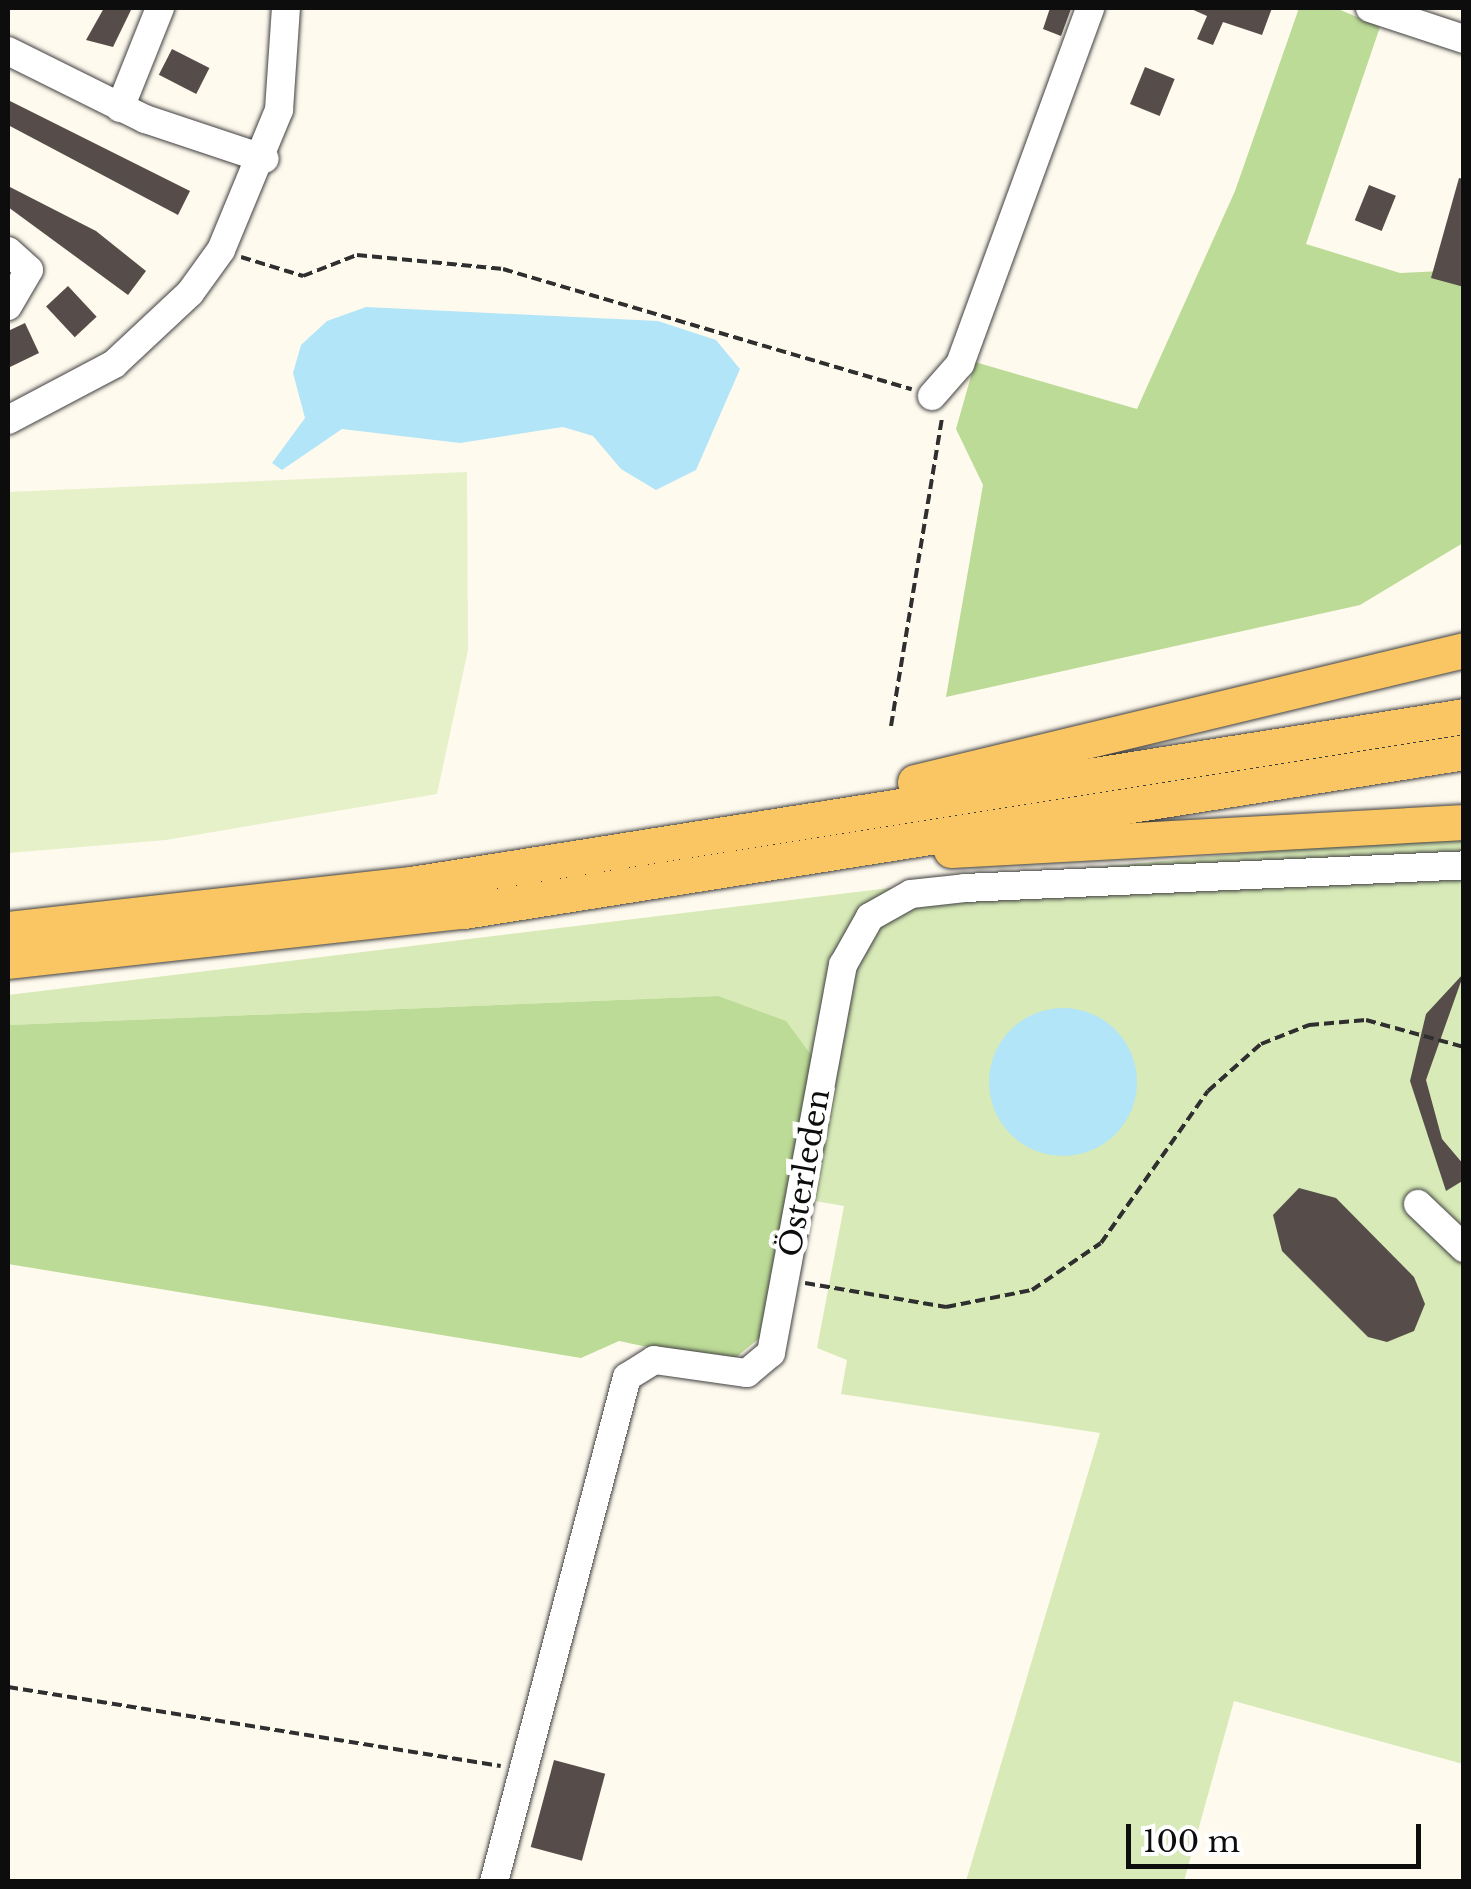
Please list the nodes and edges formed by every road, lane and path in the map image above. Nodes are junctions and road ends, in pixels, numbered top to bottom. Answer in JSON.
{"nodes":[{"id":1,"x":160,"y":8,"type":"edge"},
{"id":2,"x":286,"y":8,"type":"edge"},
{"id":3,"x":1090,"y":8,"type":"edge"},
{"id":4,"x":1370,"y":8,"type":"edge"},
{"id":5,"x":1464,"y":39,"type":"edge"},
{"id":6,"x":8,"y":51,"type":"edge"},
{"id":7,"x":120,"y":108,"type":"junction"},
{"id":8,"x":265,"y":159,"type":"junction"},
{"id":9,"x":221,"y":250,"type":"junction"},
{"id":10,"x":8,"y":251,"type":"edge"},
{"id":11,"x":8,"y":306,"type":"edge"},
{"id":12,"x":932,"y":396,"type":"junction"},
{"id":13,"x":8,"y":420,"type":"edge"},
{"id":14,"x":1464,"y":650,"type":"edge"},
{"id":15,"x":1464,"y":716,"type":"edge"},
{"id":16,"x":891,"y":726,"type":"dead end"},
{"id":17,"x":1464,"y":752,"type":"edge"},
{"id":18,"x":1464,"y":822,"type":"edge"},
{"id":19,"x":641,"y":848,"type":"junction"},
{"id":20,"x":820,"y":855,"type":"junction"},
{"id":21,"x":1464,"y":865,"type":"edge"},
{"id":22,"x":8,"y":929,"type":"edge"},
{"id":23,"x":8,"y":961,"type":"edge"},
{"id":24,"x":1464,"y":1047,"type":"edge"},
{"id":25,"x":1418,"y":1204,"type":"dead end"},
{"id":26,"x":1464,"y":1248,"type":"edge"},
{"id":27,"x":786,"y":1280,"type":"junction"},
{"id":28,"x":8,"y":1687,"type":"edge"},
{"id":29,"x":526,"y":1770,"type":"junction"},
{"id":30,"x":494,"y":1882,"type":"edge"}],
"edges":[{"from":1,"to":7,"type":"street"},
{"from":2,"to":8,"type":"street"},
{"from":3,"to":12,"type":"street"},
{"from":4,"to":5,"type":"street"},
{"from":6,"to":7,"type":"street"},
{"from":7,"to":8,"type":"street"},
{"from":8,"to":9,"type":"street"},
{"from":9,"to":12,"type":"path"},
{"from":9,"to":13,"type":"street"},
{"from":10,"to":11,"type":"street"},
{"from":12,"to":16,"type":"path"},
{"from":14,"to":19,"type":"main road"},
{"from":15,"to":19,"type":"main road"},
{"from":17,"to":20,"type":"main road"},
{"from":18,"to":20,"type":"main road"},
{"from":19,"to":22,"type":"main road"},
{"from":20,"to":23,"type":"main road"},
{"from":21,"to":27,"type":"street","name":"Österleden"},
{"from":24,"to":27,"type":"path"},
{"from":25,"to":26,"type":"street"},
{"from":27,"to":29,"type":"street","name":"Österleden"},
{"from":28,"to":29,"type":"path"},
{"from":29,"to":30,"type":"street","name":"Österleden"}]}
